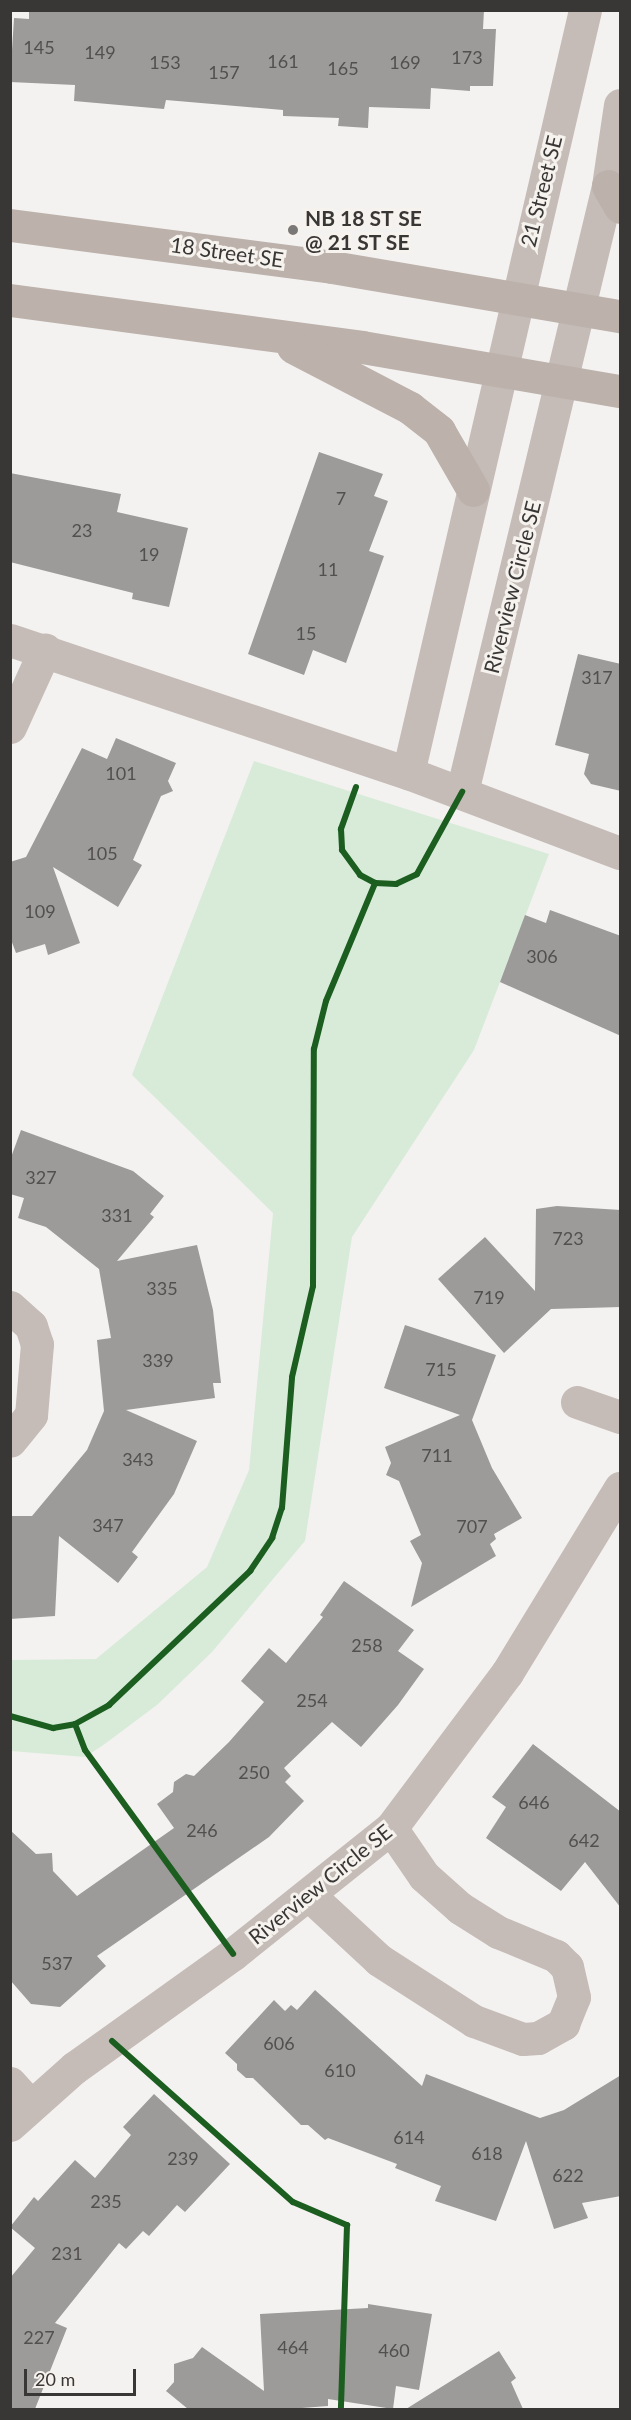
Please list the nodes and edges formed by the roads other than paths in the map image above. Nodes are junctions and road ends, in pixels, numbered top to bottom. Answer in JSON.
{"nodes":[{"id":1,"x":585,"y":10,"type":"edge"},
{"id":2,"x":621,"y":105,"type":"edge"},
{"id":3,"x":614,"y":196,"type":"edge"},
{"id":4,"x":10,"y":225,"type":"edge"},
{"id":5,"x":516,"y":298,"type":"junction"},
{"id":6,"x":10,"y":300,"type":"edge"},
{"id":7,"x":578,"y":309,"type":"junction"},
{"id":8,"x":621,"y":316,"type":"edge"},
{"id":9,"x":262,"y":333,"type":"junction"},
{"id":10,"x":500,"y":371,"type":"junction"},
{"id":11,"x":562,"y":382,"type":"junction"},
{"id":12,"x":621,"y":391,"type":"edge"},
{"id":13,"x":472,"y":490,"type":"junction"},
{"id":14,"x":10,"y":640,"type":"edge"},
{"id":15,"x":45,"y":650,"type":"junction"},
{"id":16,"x":10,"y":727,"type":"edge"},
{"id":17,"x":408,"y":772,"type":"junction"},
{"id":18,"x":462,"y":792,"type":"junction"},
{"id":19,"x":621,"y":853,"type":"edge"},
{"id":20,"x":10,"y":1307,"type":"edge"},
{"id":21,"x":577,"y":1402,"type":"dead end"},
{"id":22,"x":621,"y":1418,"type":"edge"},
{"id":23,"x":10,"y":1441,"type":"edge"},
{"id":24,"x":621,"y":1488,"type":"edge"},
{"id":25,"x":391,"y":1828,"type":"junction"},
{"id":26,"x":310,"y":1896,"type":"junction"},
{"id":27,"x":17,"y":2104,"type":"edge"}],
"edges":[{"from":1,"to":5,"type":"street","name":"21 Street SE"},
{"from":2,"to":3,"type":"street"},
{"from":3,"to":7,"type":"street"},
{"from":4,"to":5,"type":"main road","name":"18 Street SE"},
{"from":5,"to":7,"type":"main road","name":"18 Street SE"},
{"from":5,"to":10,"type":"street","name":"21 Street SE"},
{"from":6,"to":9,"type":"main road"},
{"from":7,"to":8,"type":"main road","name":"18 Street SE"},
{"from":7,"to":11,"type":"street"},
{"from":9,"to":10,"type":"main road"},
{"from":9,"to":13,"type":"main road"},
{"from":10,"to":11,"type":"main road"},
{"from":10,"to":13,"type":"street"},
{"from":11,"to":12,"type":"main road"},
{"from":11,"to":18,"type":"street","name":"Riverview Circle SE"},
{"from":13,"to":17,"type":"street"},
{"from":14,"to":15,"type":"street"},
{"from":15,"to":16,"type":"street"},
{"from":15,"to":17,"type":"street"},
{"from":17,"to":18,"type":"street"},
{"from":18,"to":19,"type":"street"},
{"from":20,"to":23,"type":"street"},
{"from":21,"to":22,"type":"street"},
{"from":24,"to":25,"type":"street","name":"Riverview Circle SE"},
{"from":25,"to":26,"type":"street","name":"Riverview Circle SE"},
{"from":25,"to":26,"type":"street"},
{"from":26,"to":27,"type":"street","name":"Riverview Circle SE"}]}
